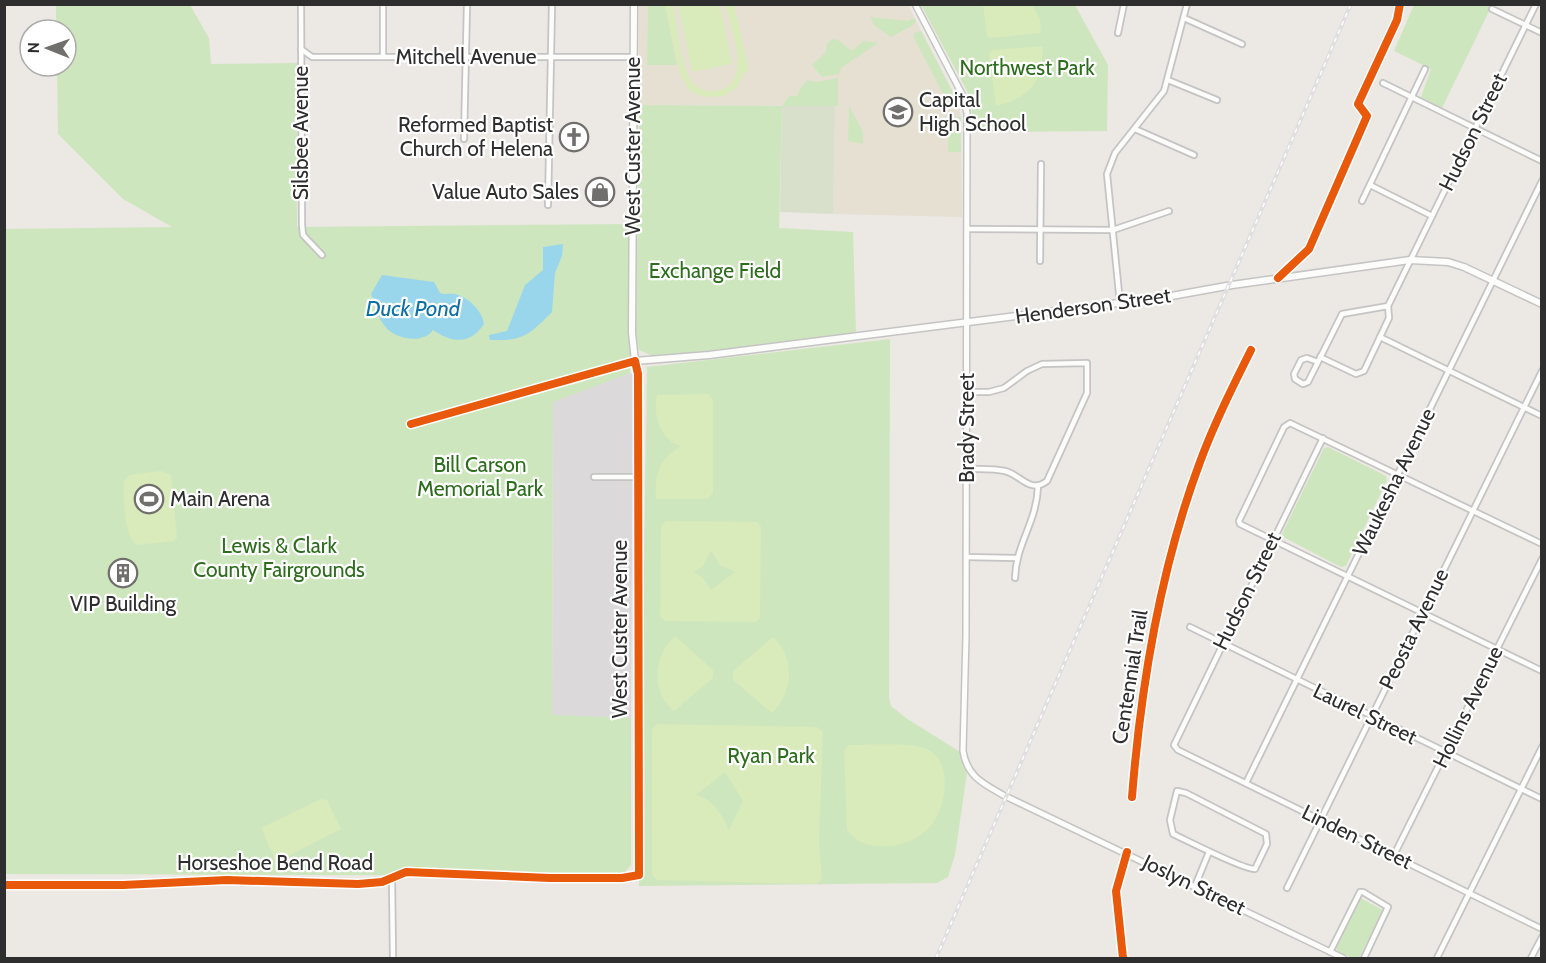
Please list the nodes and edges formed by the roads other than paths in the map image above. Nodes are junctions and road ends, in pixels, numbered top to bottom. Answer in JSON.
{"nodes":[{"id":1,"x":301,"y":4,"type":"edge"},
{"id":2,"x":383,"y":4,"type":"edge"},
{"id":3,"x":466,"y":4,"type":"edge"},
{"id":4,"x":552,"y":4,"type":"edge"},
{"id":5,"x":634,"y":4,"type":"edge"},
{"id":6,"x":915,"y":4,"type":"edge"},
{"id":7,"x":1124,"y":4,"type":"edge"},
{"id":8,"x":1187,"y":4,"type":"edge"},
{"id":9,"x":1536,"y":4,"type":"edge"},
{"id":10,"x":1492,"y":9,"type":"dead end"},
{"id":11,"x":1184,"y":18,"type":"junction"},
{"id":12,"x":1526,"y":25,"type":"junction"},
{"id":13,"x":1118,"y":33,"type":"dead end"},
{"id":14,"x":1542,"y":33,"type":"edge"},
{"id":15,"x":1242,"y":44,"type":"dead end"},
{"id":16,"x":301,"y":49,"type":"junction"},
{"id":17,"x":383,"y":57,"type":"junction"},
{"id":18,"x":465,"y":57,"type":"junction"},
{"id":19,"x":551,"y":57,"type":"junction"},
{"id":20,"x":634,"y":57,"type":"junction"},
{"id":21,"x":1425,"y":69,"type":"dead end"},
{"id":22,"x":1168,"y":80,"type":"junction"},
{"id":23,"x":1383,"y":83,"type":"dead end"},
{"id":24,"x":1412,"y":97,"type":"junction"},
{"id":25,"x":1217,"y":100,"type":"dead end"},
{"id":26,"x":1475,"y":128,"type":"junction"},
{"id":27,"x":1135,"y":129,"type":"junction"},
{"id":28,"x":464,"y":139,"type":"dead end"},
{"id":29,"x":1194,"y":155,"type":"dead end"},
{"id":30,"x":1542,"y":161,"type":"edge"},
{"id":31,"x":1041,"y":164,"type":"dead end"},
{"id":32,"x":1542,"y":181,"type":"edge"},
{"id":33,"x":1370,"y":185,"type":"junction"},
{"id":34,"x":1362,"y":201,"type":"dead end"},
{"id":35,"x":548,"y":204,"type":"dead end"},
{"id":36,"x":1169,"y":211,"type":"dead end"},
{"id":37,"x":1432,"y":216,"type":"junction"},
{"id":38,"x":1040,"y":228,"type":"junction"},
{"id":39,"x":968,"y":229,"type":"junction"},
{"id":40,"x":1113,"y":230,"type":"junction"},
{"id":41,"x":322,"y":255,"type":"dead end"},
{"id":42,"x":1410,"y":260,"type":"junction"},
{"id":43,"x":1040,"y":261,"type":"dead end"},
{"id":44,"x":1492,"y":280,"type":"junction"},
{"id":45,"x":1120,"y":303,"type":"junction"},
{"id":46,"x":1542,"y":304,"type":"edge"},
{"id":47,"x":1388,"y":306,"type":"junction"},
{"id":48,"x":967,"y":323,"type":"junction"},
{"id":49,"x":1380,"y":338,"type":"junction"},
{"id":50,"x":1319,"y":360,"type":"junction"},
{"id":51,"x":635,"y":361,"type":"junction"},
{"id":52,"x":1448,"y":370,"type":"junction"},
{"id":53,"x":1542,"y":371,"type":"edge"},
{"id":54,"x":967,"y":392,"type":"junction"},
{"id":55,"x":1524,"y":408,"type":"junction"},
{"id":56,"x":1542,"y":416,"type":"edge"},
{"id":57,"x":411,"y":424,"type":"dead end"},
{"id":58,"x":1323,"y":438,"type":"junction"},
{"id":59,"x":967,"y":469,"type":"junction"},
{"id":60,"x":1398,"y":474,"type":"junction"},
{"id":61,"x":594,"y":477,"type":"dead end"},
{"id":62,"x":638,"y":477,"type":"junction"},
{"id":63,"x":1038,"y":486,"type":"junction"},
{"id":64,"x":1473,"y":510,"type":"junction"},
{"id":65,"x":1272,"y":540,"type":"junction"},
{"id":66,"x":1542,"y":544,"type":"edge"},
{"id":67,"x":966,"y":557,"type":"junction"},
{"id":68,"x":1016,"y":558,"type":"junction"},
{"id":69,"x":1542,"y":559,"type":"edge"},
{"id":70,"x":1347,"y":577,"type":"junction"},
{"id":71,"x":1015,"y":578,"type":"dead end"},
{"id":72,"x":1422,"y":611,"type":"junction"},
{"id":73,"x":1190,"y":627,"type":"dead end"},
{"id":74,"x":1222,"y":643,"type":"junction"},
{"id":75,"x":1497,"y":648,"type":"junction"},
{"id":76,"x":1542,"y":671,"type":"edge"},
{"id":77,"x":1296,"y":680,"type":"junction"},
{"id":78,"x":1371,"y":717,"type":"junction"},
{"id":79,"x":1174,"y":746,"type":"joint"},
{"id":80,"x":1542,"y":747,"type":"edge"},
{"id":81,"x":963,"y":751,"type":"joint"},
{"id":82,"x":1446,"y":752,"type":"junction"},
{"id":83,"x":1246,"y":783,"type":"junction"},
{"id":84,"x":1521,"y":789,"type":"junction"},
{"id":85,"x":1542,"y":799,"type":"edge"},
{"id":86,"x":1320,"y":819,"type":"junction"},
{"id":87,"x":1209,"y":852,"type":"junction"},
{"id":88,"x":1395,"y":855,"type":"junction"},
{"id":89,"x":392,"y":878,"type":"junction"},
{"id":90,"x":617,"y":878,"type":"joint"},
{"id":91,"x":4,"y":885,"type":"edge"},
{"id":92,"x":1195,"y":886,"type":"junction"},
{"id":93,"x":1287,"y":888,"type":"dead end"},
{"id":94,"x":1470,"y":893,"type":"junction"},
{"id":95,"x":1542,"y":929,"type":"edge"},
{"id":96,"x":1542,"y":937,"type":"edge"},
{"id":97,"x":1330,"y":952,"type":"junction"},
{"id":98,"x":393,"y":958,"type":"edge"},
{"id":99,"x":1343,"y":958,"type":"edge"},
{"id":100,"x":1364,"y":958,"type":"edge"},
{"id":101,"x":1437,"y":958,"type":"edge"},
{"id":102,"x":1531,"y":958,"type":"edge"}],
"edges":[{"from":1,"to":16,"type":"street","name":"Silsbee Avenue"},
{"from":2,"to":17,"type":"street"},
{"from":3,"to":18,"type":"street"},
{"from":4,"to":19,"type":"street"},
{"from":5,"to":20,"type":"main road","name":"West Custer Avenue"},
{"from":6,"to":39,"type":"street","name":"Brady Street"},
{"from":7,"to":13,"type":"street"},
{"from":8,"to":11,"type":"street"},
{"from":9,"to":12,"type":"street","name":"Hudson Street"},
{"from":10,"to":12,"type":"street"},
{"from":11,"to":15,"type":"street"},
{"from":11,"to":22,"type":"street"},
{"from":12,"to":14,"type":"street"},
{"from":12,"to":26,"type":"street","name":"Hudson Street"},
{"from":16,"to":17,"type":"street","name":"Mitchell Avenue"},
{"from":16,"to":41,"type":"street","name":"Silsbee Avenue"},
{"from":17,"to":18,"type":"street","name":"Mitchell Avenue"},
{"from":18,"to":19,"type":"street","name":"Mitchell Avenue"},
{"from":18,"to":28,"type":"street"},
{"from":19,"to":20,"type":"street","name":"Mitchell Avenue"},
{"from":19,"to":35,"type":"street"},
{"from":20,"to":51,"type":"main road","name":"West Custer Avenue"},
{"from":21,"to":24,"type":"street"},
{"from":22,"to":25,"type":"street"},
{"from":22,"to":27,"type":"street"},
{"from":23,"to":24,"type":"street"},
{"from":24,"to":26,"type":"street"},
{"from":24,"to":33,"type":"street"},
{"from":26,"to":30,"type":"street"},
{"from":26,"to":37,"type":"street","name":"Hudson Street"},
{"from":27,"to":29,"type":"street"},
{"from":27,"to":40,"type":"street"},
{"from":31,"to":38,"type":"street"},
{"from":32,"to":44,"type":"street","name":"Waukesha Avenue"},
{"from":33,"to":34,"type":"street"},
{"from":33,"to":37,"type":"street"},
{"from":36,"to":40,"type":"street"},
{"from":37,"to":42,"type":"street","name":"Hudson Street"},
{"from":38,"to":39,"type":"street"},
{"from":38,"to":40,"type":"street"},
{"from":38,"to":43,"type":"street"},
{"from":39,"to":48,"type":"street","name":"Brady Street"},
{"from":40,"to":45,"type":"street"},
{"from":42,"to":44,"type":"main road","name":"Henderson Street"},
{"from":42,"to":45,"type":"main road","name":"Henderson Street"},
{"from":42,"to":47,"type":"street","name":"Hudson Street"},
{"from":44,"to":46,"type":"main road","name":"Henderson Street"},
{"from":44,"to":52,"type":"street","name":"Waukesha Avenue"},
{"from":45,"to":48,"type":"main road","name":"Henderson Street"},
{"from":47,"to":49,"type":"street","name":"Hudson Street"},
{"from":47,"to":50,"type":"street"},
{"from":48,"to":51,"type":"main road","name":"Henderson Street"},
{"from":48,"to":54,"type":"street","name":"Brady Street"},
{"from":49,"to":50,"type":"street","name":"Hudson Street"},
{"from":49,"to":52,"type":"street"},
{"from":50,"to":50,"type":"street"},
{"from":51,"to":57,"type":"street"},
{"from":51,"to":62,"type":"street","name":"West Custer Avenue"},
{"from":52,"to":55,"type":"street"},
{"from":52,"to":60,"type":"street","name":"Waukesha Avenue"},
{"from":53,"to":55,"type":"street","name":"Peosta Avenue"},
{"from":54,"to":59,"type":"street","name":"Brady Street"},
{"from":54,"to":63,"type":"street"},
{"from":55,"to":56,"type":"street"},
{"from":55,"to":64,"type":"street","name":"Peosta Avenue"},
{"from":58,"to":60,"type":"street"},
{"from":58,"to":65,"type":"street","name":"Hudson Street"},
{"from":58,"to":65,"type":"street"},
{"from":59,"to":63,"type":"street"},
{"from":59,"to":67,"type":"street","name":"Brady Street"},
{"from":60,"to":64,"type":"street"},
{"from":60,"to":70,"type":"street","name":"Waukesha Avenue"},
{"from":61,"to":62,"type":"street"},
{"from":62,"to":90,"type":"street","name":"West Custer Avenue"},
{"from":63,"to":68,"type":"street"},
{"from":64,"to":66,"type":"street"},
{"from":64,"to":72,"type":"street","name":"Peosta Avenue"},
{"from":65,"to":70,"type":"street"},
{"from":65,"to":74,"type":"street","name":"Hudson Street"},
{"from":67,"to":68,"type":"street"},
{"from":67,"to":81,"type":"street","name":"Brady Street"},
{"from":68,"to":71,"type":"street"},
{"from":69,"to":75,"type":"street","name":"Hollins Avenue"},
{"from":70,"to":72,"type":"street"},
{"from":70,"to":77,"type":"street","name":"Waukesha Avenue"},
{"from":72,"to":75,"type":"street"},
{"from":72,"to":78,"type":"street","name":"Peosta Avenue"},
{"from":73,"to":74,"type":"street","name":"Laurel Street"},
{"from":74,"to":77,"type":"street","name":"Laurel Street"},
{"from":74,"to":79,"type":"street","name":"Hudson Street"},
{"from":75,"to":76,"type":"street"},
{"from":75,"to":82,"type":"street","name":"Hollins Avenue"},
{"from":77,"to":78,"type":"street","name":"Laurel Street"},
{"from":77,"to":83,"type":"street","name":"Waukesha Avenue"},
{"from":78,"to":82,"type":"street","name":"Laurel Street"},
{"from":78,"to":86,"type":"street","name":"Peosta Avenue"},
{"from":79,"to":83,"type":"street","name":"Linden Street"},
{"from":80,"to":84,"type":"street"},
{"from":81,"to":92,"type":"street","name":"Joslyn Street"},
{"from":82,"to":84,"type":"street","name":"Laurel Street"},
{"from":82,"to":88,"type":"street","name":"Hollins Avenue"},
{"from":83,"to":86,"type":"street","name":"Linden Street"},
{"from":84,"to":85,"type":"street","name":"Laurel Street"},
{"from":84,"to":94,"type":"street"},
{"from":86,"to":88,"type":"street","name":"Linden Street"},
{"from":86,"to":93,"type":"street","name":"Peosta Avenue"},
{"from":87,"to":87,"type":"street"},
{"from":87,"to":92,"type":"street"},
{"from":88,"to":94,"type":"street","name":"Linden Street"},
{"from":89,"to":90,"type":"street","name":"Horseshoe Bend Road"},
{"from":89,"to":91,"type":"street","name":"Horseshoe Bend Road"},
{"from":89,"to":98,"type":"street"},
{"from":92,"to":97,"type":"street","name":"Joslyn Street"},
{"from":94,"to":95,"type":"street","name":"Linden Street"},
{"from":94,"to":101,"type":"street"},
{"from":96,"to":102,"type":"street"},
{"from":97,"to":99,"type":"street","name":"Joslyn Street"},
{"from":97,"to":100,"type":"street"}]}
